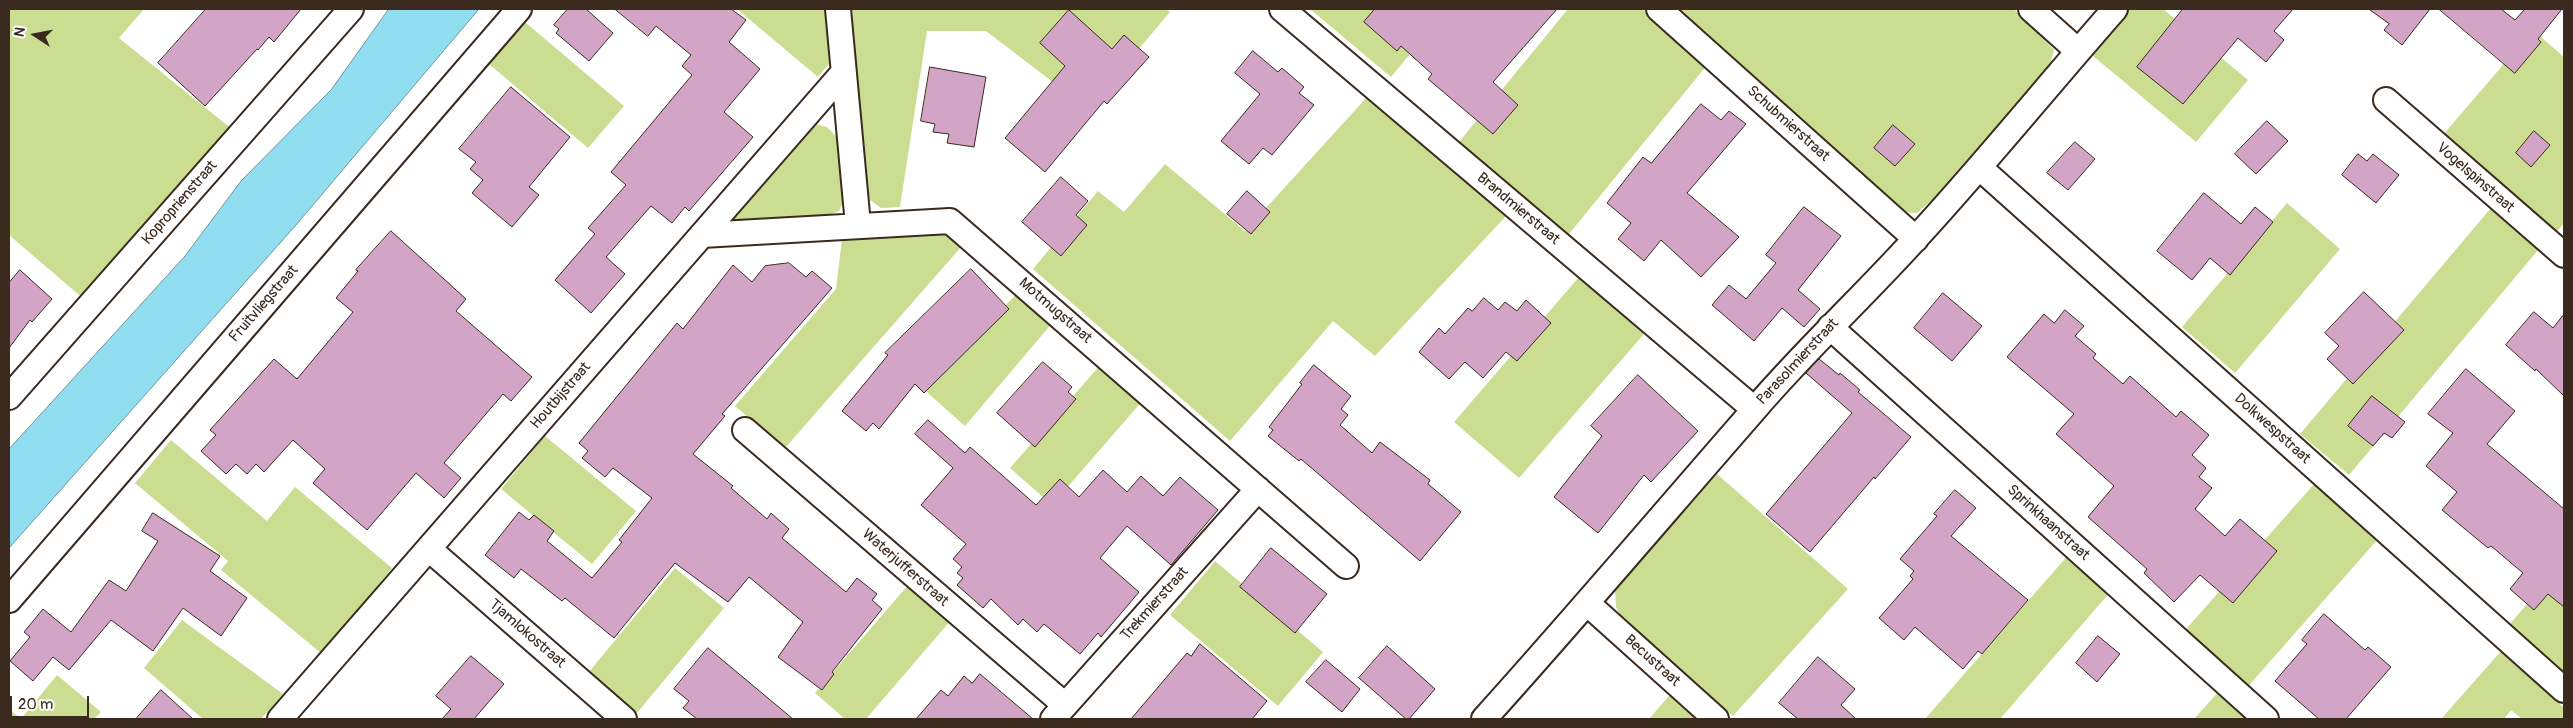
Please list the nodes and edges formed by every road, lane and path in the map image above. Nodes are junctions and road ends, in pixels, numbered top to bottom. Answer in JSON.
{"nodes":[{"id":1,"x":351,"y":9,"type":"edge"},
{"id":2,"x":519,"y":9,"type":"edge"},
{"id":3,"x":838,"y":9,"type":"edge"},
{"id":4,"x":1282,"y":9,"type":"edge"},
{"id":5,"x":1659,"y":9,"type":"edge"},
{"id":6,"x":2031,"y":9,"type":"edge"},
{"id":7,"x":2115,"y":9,"type":"edge"},
{"id":8,"x":2078,"y":52,"type":"junction"},
{"id":9,"x":843,"y":73,"type":"junction"},
{"id":10,"x":2386,"y":100,"type":"dead end"},
{"id":11,"x":1980,"y":168,"type":"junction"},
{"id":12,"x":858,"y":225,"type":"junction"},
{"id":13,"x":702,"y":235,"type":"junction"},
{"id":14,"x":1916,"y":239,"type":"junction"},
{"id":15,"x":2564,"y":255,"type":"edge"},
{"id":16,"x":1830,"y":327,"type":"junction"},
{"id":17,"x":9,"y":397,"type":"edge"},
{"id":18,"x":1754,"y":409,"type":"junction"},
{"id":19,"x":745,"y":430,"type":"dead end"},
{"id":20,"x":1258,"y":489,"type":"junction"},
{"id":21,"x":429,"y":549,"type":"junction"},
{"id":22,"x":1346,"y":566,"type":"dead end"},
{"id":23,"x":9,"y":600,"type":"edge"},
{"id":24,"x":1588,"y":604,"type":"junction"},
{"id":25,"x":2564,"y":690,"type":"edge"},
{"id":26,"x":1059,"y":712,"type":"edge"},
{"id":27,"x":280,"y":719,"type":"edge"},
{"id":28,"x":624,"y":719,"type":"edge"},
{"id":29,"x":1484,"y":719,"type":"edge"},
{"id":30,"x":1716,"y":719,"type":"edge"},
{"id":31,"x":2266,"y":719,"type":"edge"}],
"edges":[{"from":1,"to":17,"type":"street","name":"Koproprienstraat"},
{"from":2,"to":23,"type":"street","name":"Fruitvliegstraat"},
{"from":3,"to":9,"type":"street"},
{"from":4,"to":18,"type":"street","name":"Brandmierstraat"},
{"from":5,"to":14,"type":"street","name":"Schubmierstraat"},
{"from":6,"to":8,"type":"street"},
{"from":7,"to":8,"type":"street","name":"Parasolmierstraat"},
{"from":8,"to":11,"type":"street","name":"Parasolmierstraat"},
{"from":9,"to":12,"type":"street"},
{"from":9,"to":13,"type":"street","name":"Houtbijstraat"},
{"from":10,"to":15,"type":"street","name":"Vogelspinstraat"},
{"from":11,"to":14,"type":"street","name":"Parasolmierstraat"},
{"from":11,"to":25,"type":"street","name":"Dolkwespstraat"},
{"from":12,"to":13,"type":"street","name":"Motmugstraat"},
{"from":12,"to":20,"type":"street","name":"Motmugstraat"},
{"from":13,"to":21,"type":"street","name":"Houtbijstraat"},
{"from":14,"to":16,"type":"street","name":"Parasolmierstraat"},
{"from":16,"to":18,"type":"street","name":"Parasolmierstraat"},
{"from":16,"to":31,"type":"street","name":"Sprinkhaanstraat"},
{"from":18,"to":24,"type":"street","name":"Parasolmierstraat"},
{"from":19,"to":26,"type":"street","name":"Waterjufferstraat"},
{"from":20,"to":22,"type":"street","name":"Motmugstraat"},
{"from":20,"to":26,"type":"street","name":"Trekmierstraat"},
{"from":21,"to":27,"type":"street","name":"Houtbijstraat"},
{"from":21,"to":28,"type":"street","name":"Tjamlokostraat"},
{"from":24,"to":29,"type":"street","name":"Parasolmierstraat"},
{"from":24,"to":30,"type":"street","name":"Becustraat"}]}
